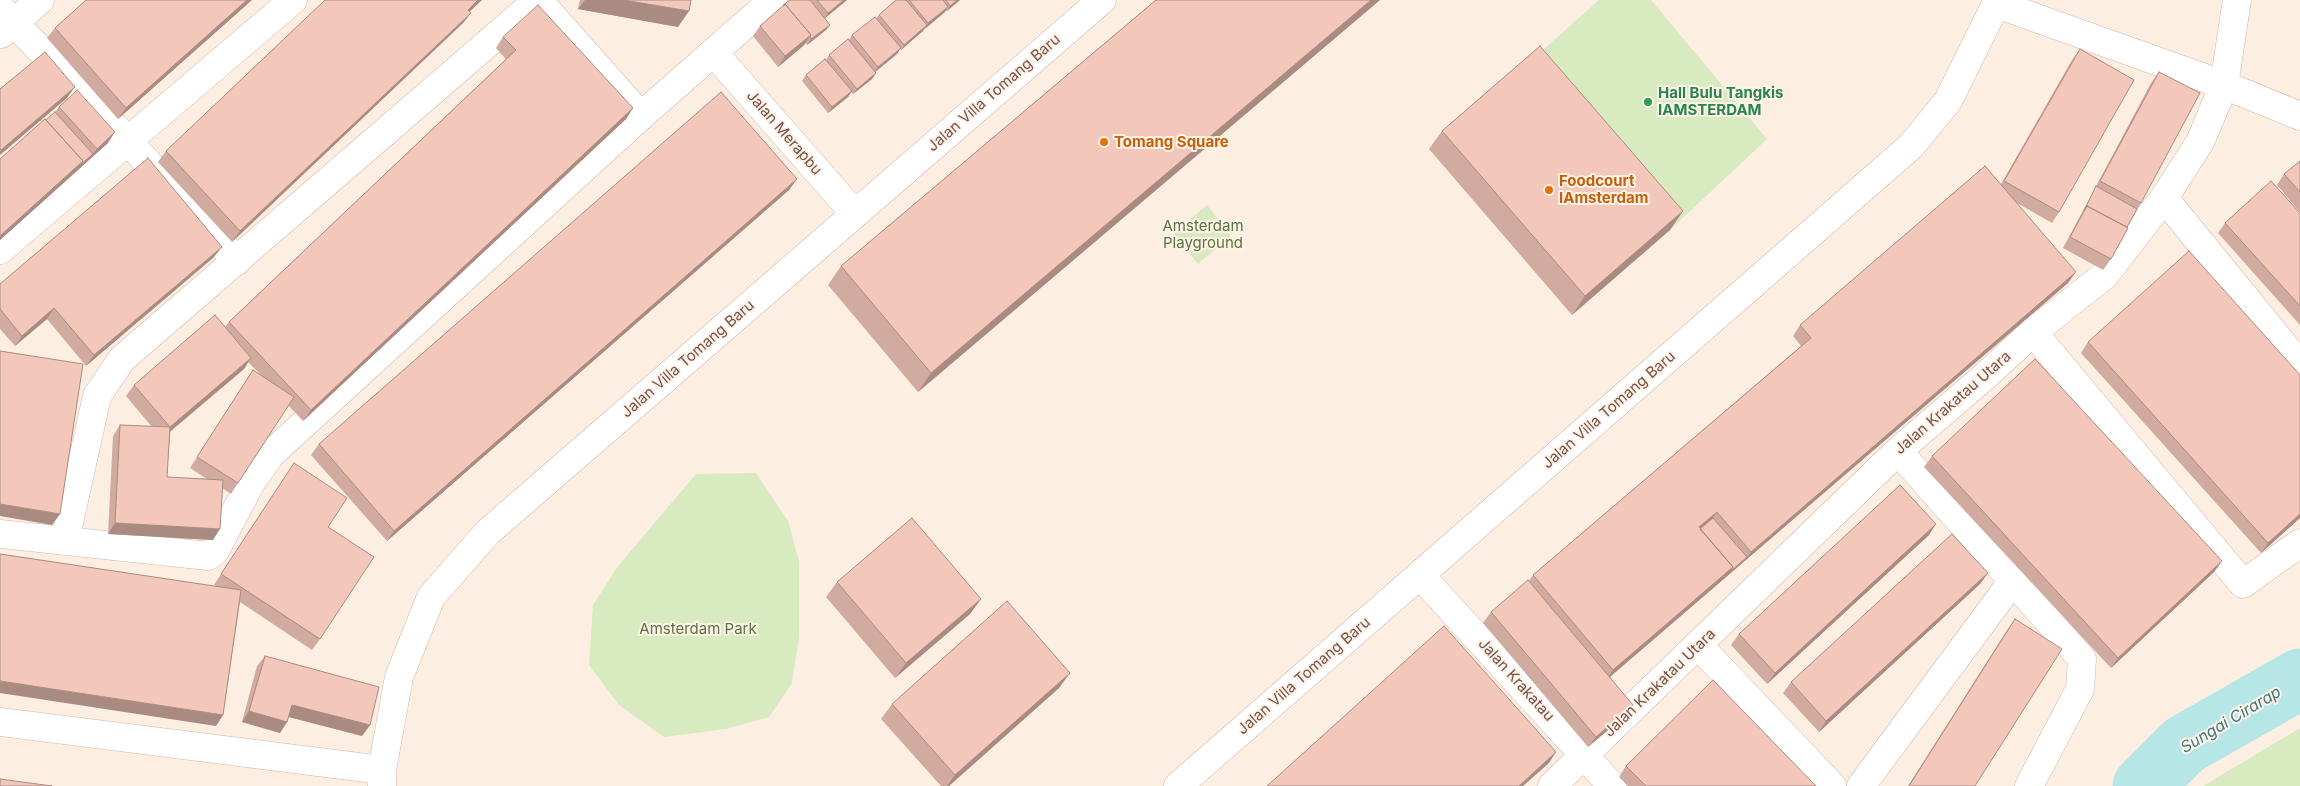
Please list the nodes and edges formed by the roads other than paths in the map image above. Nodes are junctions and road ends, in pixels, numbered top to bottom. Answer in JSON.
{"nodes":[{"id":1,"x":40,"y":0,"type":"edge"},
{"id":2,"x":292,"y":0,"type":"edge"},
{"id":3,"x":538,"y":0,"type":"edge"},
{"id":4,"x":773,"y":0,"type":"edge"},
{"id":5,"x":1102,"y":0,"type":"edge"},
{"id":6,"x":2237,"y":0,"type":"edge"},
{"id":7,"x":1997,"y":2,"type":"edge"},
{"id":8,"x":5,"y":22,"type":"edge"},
{"id":9,"x":713,"y":52,"type":"junction"},
{"id":10,"x":2224,"y":85,"type":"junction"},
{"id":11,"x":641,"y":116,"type":"junction"},
{"id":12,"x":2300,"y":116,"type":"edge"},
{"id":13,"x":129,"y":142,"type":"junction"},
{"id":14,"x":2164,"y":198,"type":"junction"},
{"id":15,"x":855,"y":214,"type":"junction"},
{"id":16,"x":0,"y":250,"type":"edge"},
{"id":17,"x":237,"y":261,"type":"junction"},
{"id":18,"x":2033,"y":332,"type":"junction"},
{"id":19,"x":2300,"y":365,"type":"edge"},
{"id":20,"x":1898,"y":451,"type":"junction"},
{"id":21,"x":0,"y":534,"type":"edge"},
{"id":22,"x":65,"y":540,"type":"junction"},
{"id":23,"x":2300,"y":543,"type":"edge"},
{"id":24,"x":1420,"y":574,"type":"junction"},
{"id":25,"x":2012,"y":582,"type":"junction"},
{"id":26,"x":1699,"y":646,"type":"junction"},
{"id":27,"x":0,"y":722,"type":"edge"},
{"id":28,"x":1585,"y":756,"type":"junction"},
{"id":29,"x":382,"y":778,"type":"edge"},
{"id":30,"x":1178,"y":786,"type":"edge"},
{"id":31,"x":1552,"y":786,"type":"edge"},
{"id":32,"x":1612,"y":786,"type":"edge"},
{"id":33,"x":1832,"y":786,"type":"edge"},
{"id":34,"x":1861,"y":786,"type":"edge"},
{"id":35,"x":2029,"y":786,"type":"edge"}],
"edges":[{"from":1,"to":8,"type":"street"},
{"from":2,"to":13,"type":"street"},
{"from":3,"to":11,"type":"street"},
{"from":3,"to":17,"type":"street"},
{"from":4,"to":9,"type":"street"},
{"from":5,"to":15,"type":"street","name":"Jalan Villa Tomang Baru"},
{"from":6,"to":10,"type":"street","name":"Jalan Krakatau Utara"},
{"from":7,"to":10,"type":"street"},
{"from":7,"to":24,"type":"street","name":"Jalan Villa Tomang Baru"},
{"from":8,"to":13,"type":"street"},
{"from":9,"to":11,"type":"street"},
{"from":9,"to":15,"type":"street","name":"Jalan Merapbu"},
{"from":10,"to":12,"type":"street"},
{"from":10,"to":14,"type":"street","name":"Jalan Krakatau Utara"},
{"from":11,"to":22,"type":"street"},
{"from":13,"to":16,"type":"street"},
{"from":13,"to":17,"type":"street"},
{"from":14,"to":18,"type":"street","name":"Jalan Krakatau Utara"},
{"from":14,"to":19,"type":"street"},
{"from":15,"to":29,"type":"street","name":"Jalan Villa Tomang Baru"},
{"from":17,"to":22,"type":"street"},
{"from":18,"to":20,"type":"street","name":"Jalan Krakatau Utara"},
{"from":18,"to":23,"type":"street"},
{"from":20,"to":25,"type":"street"},
{"from":20,"to":26,"type":"street","name":"Jalan Krakatau Utara"},
{"from":21,"to":22,"type":"street"},
{"from":24,"to":28,"type":"street","name":"Jalan Krakatau"},
{"from":24,"to":30,"type":"street","name":"Jalan Villa Tomang Baru"},
{"from":25,"to":34,"type":"street"},
{"from":25,"to":35,"type":"street"},
{"from":26,"to":28,"type":"street","name":"Jalan Krakatau Utara"},
{"from":26,"to":33,"type":"street"},
{"from":27,"to":29,"type":"street"},
{"from":28,"to":31,"type":"street","name":"Jalan Krakatau Utara"},
{"from":28,"to":32,"type":"street","name":"Jalan Krakatau"}]}
